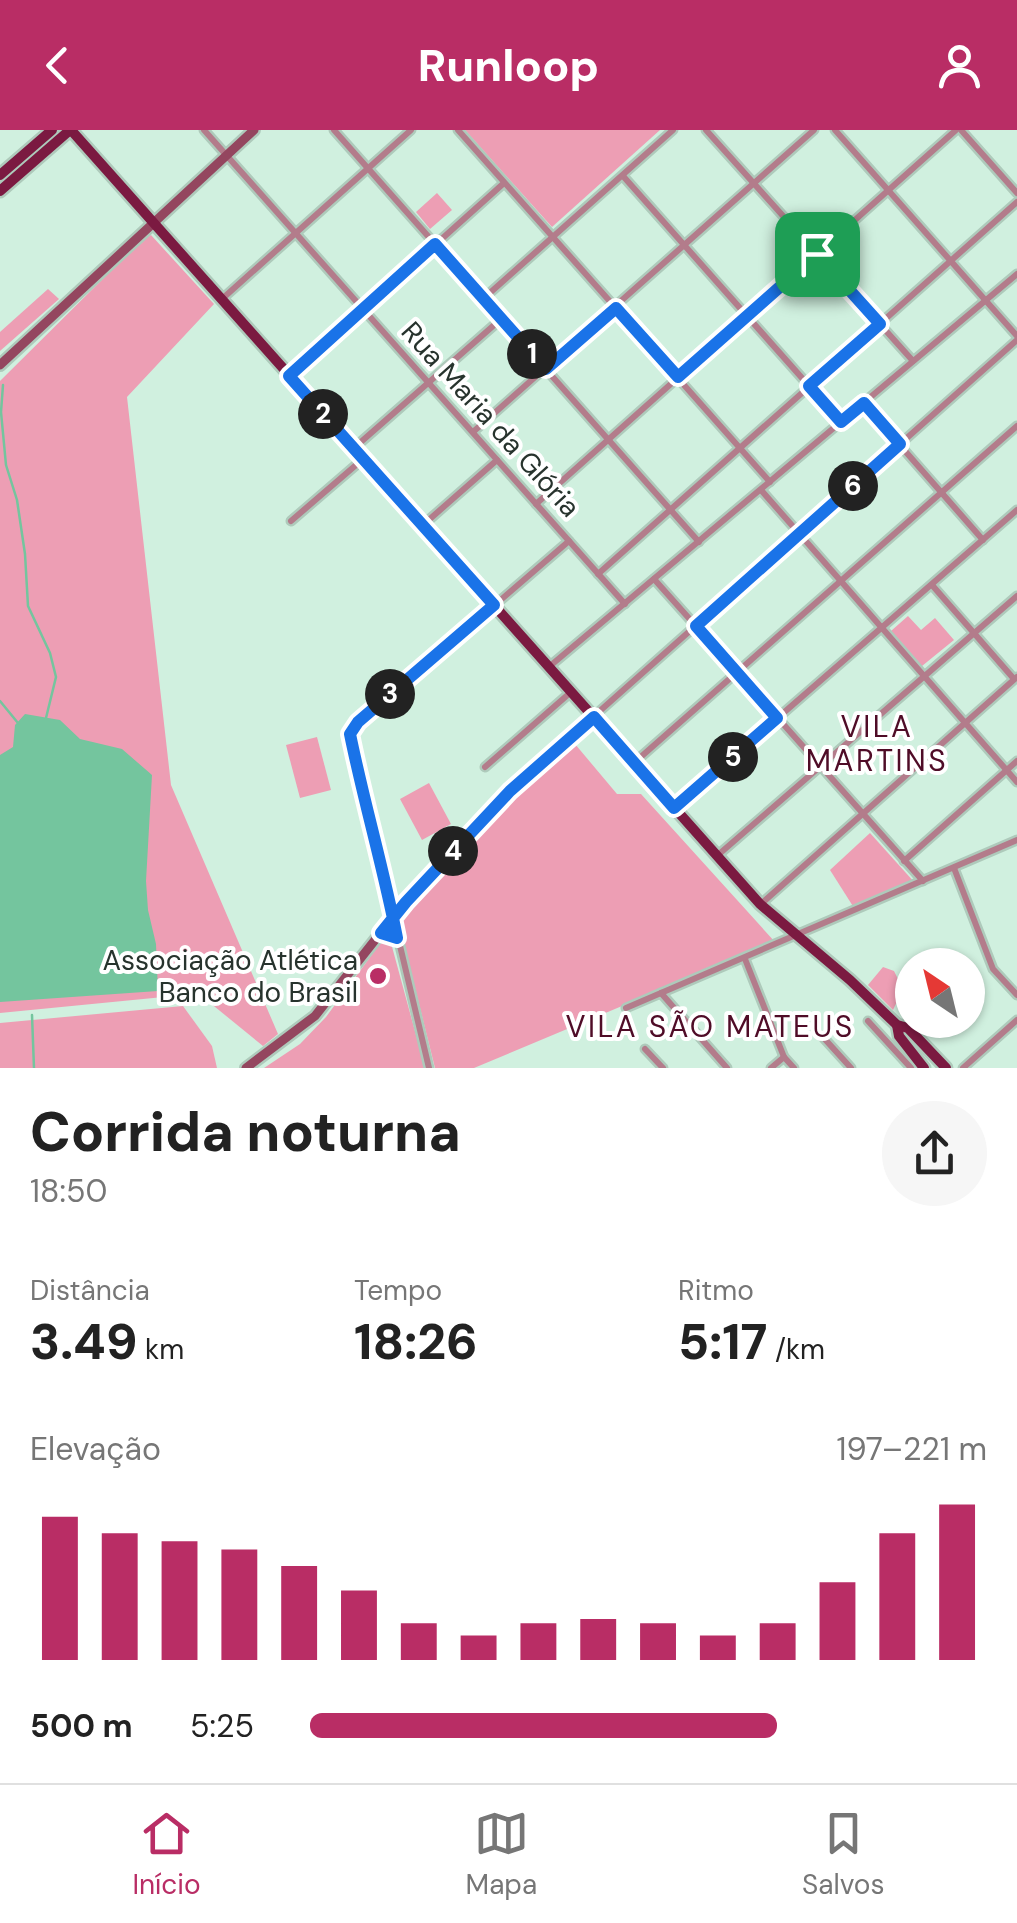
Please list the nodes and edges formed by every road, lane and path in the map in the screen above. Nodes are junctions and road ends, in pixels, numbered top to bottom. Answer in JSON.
{"nodes":[{"id":1,"x":52,"y":130,"type":"edge"},
{"id":2,"x":71,"y":130,"type":"edge"},
{"id":3,"x":204,"y":130,"type":"edge"},
{"id":4,"x":254,"y":130,"type":"edge"},
{"id":5,"x":334,"y":130,"type":"edge"},
{"id":6,"x":411,"y":130,"type":"edge"},
{"id":7,"x":458,"y":130,"type":"edge"},
{"id":8,"x":673,"y":130,"type":"edge"},
{"id":9,"x":706,"y":130,"type":"edge"},
{"id":10,"x":814,"y":130,"type":"edge"},
{"id":11,"x":835,"y":130,"type":"edge"},
{"id":12,"x":958,"y":130,"type":"edge"},
{"id":13,"x":226,"y":155,"type":"junction"},
{"id":14,"x":368,"y":168,"type":"junction"},
{"id":15,"x":0,"y":176,"type":"edge"},
{"id":16,"x":622,"y":176,"type":"junction"},
{"id":17,"x":504,"y":183,"type":"junction"},
{"id":18,"x":753,"y":183,"type":"junction"},
{"id":19,"x":1,"y":189,"type":"edge"},
{"id":20,"x":888,"y":190,"type":"junction"},
{"id":21,"x":1017,"y":193,"type":"edge"},
{"id":22,"x":1017,"y":202,"type":"edge"},
{"id":23,"x":152,"y":222,"type":"junction"},
{"id":24,"x":295,"y":232,"type":"junction"},
{"id":25,"x":553,"y":237,"type":"junction"},
{"id":26,"x":435,"y":244,"type":"junction"},
{"id":27,"x":684,"y":246,"type":"junction"},
{"id":28,"x":817,"y":254,"type":"junction"},
{"id":29,"x":950,"y":260,"type":"junction"},
{"id":30,"x":1017,"y":274,"type":"edge"},
{"id":31,"x":483,"y":299,"type":"junction"},
{"id":32,"x":221,"y":300,"type":"junction"},
{"id":33,"x":986,"y":300,"type":"junction"},
{"id":34,"x":616,"y":308,"type":"junction"},
{"id":35,"x":363,"y":309,"type":"junction"},
{"id":36,"x":746,"y":315,"type":"junction"},
{"id":37,"x":502,"y":319,"type":"junction"},
{"id":38,"x":880,"y":324,"type":"junction"},
{"id":39,"x":1017,"y":338,"type":"edge"},
{"id":40,"x":913,"y":362,"type":"junction"},
{"id":41,"x":0,"y":364,"type":"edge"},
{"id":42,"x":546,"y":369,"type":"junction"},
{"id":43,"x":289,"y":376,"type":"junction"},
{"id":44,"x":678,"y":377,"type":"junction"},
{"id":45,"x":428,"y":382,"type":"junction"},
{"id":46,"x":809,"y":386,"type":"junction"},
{"id":47,"x":864,"y":403,"type":"junction"},
{"id":48,"x":841,"y":422,"type":"junction"},
{"id":49,"x":1017,"y":426,"type":"edge"},
{"id":50,"x":472,"y":432,"type":"junction"},
{"id":51,"x":608,"y":439,"type":"junction"},
{"id":52,"x":900,"y":444,"type":"junction"},
{"id":53,"x":741,"y":447,"type":"junction"},
{"id":54,"x":354,"y":448,"type":"junction"},
{"id":55,"x":363,"y":459,"type":"junction"},
{"id":56,"x":497,"y":460,"type":"junction"},
{"id":57,"x":770,"y":482,"type":"junction"},
{"id":58,"x":760,"y":490,"type":"junction"},
{"id":59,"x":942,"y":492,"type":"junction"},
{"id":60,"x":536,"y":504,"type":"junction"},
{"id":61,"x":670,"y":510,"type":"junction"},
{"id":62,"x":1017,"y":510,"type":"edge"},
{"id":63,"x":291,"y":520,"type":"dead end"},
{"id":64,"x":422,"y":525,"type":"junction"},
{"id":65,"x":800,"y":534,"type":"junction"},
{"id":66,"x":983,"y":540,"type":"junction"},
{"id":67,"x":569,"y":541,"type":"junction"},
{"id":68,"x":698,"y":542,"type":"junction"},
{"id":69,"x":598,"y":574,"type":"junction"},
{"id":70,"x":654,"y":579,"type":"junction"},
{"id":71,"x":841,"y":581,"type":"junction"},
{"id":72,"x":932,"y":584,"type":"junction"},
{"id":73,"x":1017,"y":596,"type":"edge"},
{"id":74,"x":625,"y":604,"type":"junction"},
{"id":75,"x":494,"y":605,"type":"junction"},
{"id":76,"x":696,"y":626,"type":"junction"},
{"id":77,"x":882,"y":628,"type":"junction"},
{"id":78,"x":974,"y":633,"type":"junction"},
{"id":79,"x":549,"y":667,"type":"junction"},
{"id":80,"x":737,"y":673,"type":"junction"},
{"id":81,"x":924,"y":676,"type":"junction"},
{"id":82,"x":1016,"y":678,"type":"edge"},
{"id":83,"x":571,"y":692,"type":"junction"},
{"id":84,"x":594,"y":717,"type":"junction"},
{"id":85,"x":777,"y":718,"type":"junction"},
{"id":86,"x":965,"y":723,"type":"junction"},
{"id":87,"x":1017,"y":761,"type":"edge"},
{"id":88,"x":634,"y":763,"type":"junction"},
{"id":89,"x":820,"y":766,"type":"junction"},
{"id":90,"x":485,"y":768,"type":"dead end"},
{"id":91,"x":1006,"y":770,"type":"junction"},
{"id":92,"x":1017,"y":782,"type":"edge"},
{"id":93,"x":674,"y":808,"type":"junction"},
{"id":94,"x":862,"y":814,"type":"junction"},
{"id":95,"x":1017,"y":840,"type":"edge"},
{"id":96,"x":717,"y":856,"type":"junction"},
{"id":97,"x":904,"y":861,"type":"junction"},
{"id":98,"x":954,"y":868,"type":"junction"},
{"id":99,"x":924,"y":882,"type":"junction"},
{"id":100,"x":760,"y":904,"type":"junction"},
{"id":101,"x":393,"y":916,"type":"junction"},
{"id":102,"x":381,"y":933,"type":"junction"},
{"id":103,"x":798,"y":937,"type":"junction"},
{"id":104,"x":397,"y":938,"type":"junction"},
{"id":105,"x":745,"y":958,"type":"junction"},
{"id":106,"x":661,"y":993,"type":"junction"},
{"id":107,"x":1017,"y":995,"type":"edge"},
{"id":108,"x":626,"y":1008,"type":"dead end"},
{"id":109,"x":1017,"y":1020,"type":"edge"},
{"id":110,"x":868,"y":1021,"type":"dead end"},
{"id":111,"x":895,"y":1023,"type":"edge"},
{"id":112,"x":822,"y":1036,"type":"dead end"},
{"id":113,"x":901,"y":1038,"type":"edge"},
{"id":114,"x":917,"y":1038,"type":"edge"},
{"id":115,"x":924,"y":1045,"type":"junction"},
{"id":116,"x":646,"y":1048,"type":"dead end"},
{"id":117,"x":912,"y":1053,"type":"junction"},
{"id":118,"x":783,"y":1054,"type":"junction"},
{"id":119,"x":246,"y":1068,"type":"edge"},
{"id":120,"x":429,"y":1068,"type":"edge"},
{"id":121,"x":663,"y":1068,"type":"edge"},
{"id":122,"x":727,"y":1068,"type":"edge"},
{"id":123,"x":771,"y":1068,"type":"edge"},
{"id":124,"x":794,"y":1068,"type":"edge"},
{"id":125,"x":852,"y":1068,"type":"edge"},
{"id":126,"x":911,"y":1068,"type":"edge"},
{"id":127,"x":924,"y":1068,"type":"edge"},
{"id":128,"x":946,"y":1068,"type":"edge"},
{"id":129,"x":963,"y":1068,"type":"edge"}],
"edges":[{"from":1,"to":15,"type":"main road"},
{"from":2,"to":19,"type":"main road"},
{"from":2,"to":23,"type":"main road"},
{"from":3,"to":13,"type":"street","name":"Rua Maria da Glória"},
{"from":4,"to":13,"type":"street"},
{"from":5,"to":14,"type":"street"},
{"from":6,"to":14,"type":"street"},
{"from":7,"to":17,"type":"street"},
{"from":8,"to":16,"type":"street"},
{"from":9,"to":18,"type":"street"},
{"from":10,"to":18,"type":"street"},
{"from":11,"to":20,"type":"street"},
{"from":12,"to":20,"type":"street"},
{"from":12,"to":21,"type":"street"},
{"from":13,"to":23,"type":"street"},
{"from":13,"to":24,"type":"street","name":"Rua Maria da Glória"},
{"from":14,"to":24,"type":"street"},
{"from":14,"to":26,"type":"street"},
{"from":16,"to":25,"type":"street"},
{"from":16,"to":27,"type":"street"},
{"from":17,"to":25,"type":"street"},
{"from":17,"to":26,"type":"street"},
{"from":18,"to":27,"type":"street"},
{"from":18,"to":28,"type":"street"},
{"from":20,"to":28,"type":"street"},
{"from":20,"to":29,"type":"street"},
{"from":22,"to":29,"type":"street"},
{"from":23,"to":32,"type":"main road"},
{"from":23,"to":41,"type":"street"},
{"from":24,"to":32,"type":"street"},
{"from":24,"to":35,"type":"street","name":"Rua Maria da Glória"},
{"from":25,"to":31,"type":"street"},
{"from":25,"to":34,"type":"street"},
{"from":26,"to":31,"type":"street"},
{"from":26,"to":35,"type":"street"},
{"from":27,"to":34,"type":"street"},
{"from":27,"to":36,"type":"street"},
{"from":28,"to":36,"type":"street"},
{"from":28,"to":38,"type":"street"},
{"from":29,"to":33,"type":"street"},
{"from":29,"to":38,"type":"street"},
{"from":30,"to":33,"type":"street"},
{"from":31,"to":37,"type":"street"},
{"from":32,"to":43,"type":"main road"},
{"from":33,"to":39,"type":"street"},
{"from":33,"to":40,"type":"street"},
{"from":34,"to":42,"type":"street"},
{"from":34,"to":44,"type":"street"},
{"from":35,"to":43,"type":"street"},
{"from":35,"to":45,"type":"street","name":"Rua Maria da Glória"},
{"from":36,"to":44,"type":"street"},
{"from":36,"to":46,"type":"street"},
{"from":37,"to":42,"type":"street"},
{"from":37,"to":45,"type":"street"},
{"from":38,"to":40,"type":"street"},
{"from":38,"to":46,"type":"street"},
{"from":39,"to":52,"type":"street"},
{"from":40,"to":47,"type":"street"},
{"from":42,"to":50,"type":"street"},
{"from":42,"to":51,"type":"street"},
{"from":43,"to":54,"type":"main road"},
{"from":44,"to":51,"type":"street"},
{"from":44,"to":53,"type":"street"},
{"from":45,"to":50,"type":"street","name":"Rua Maria da Glória"},
{"from":45,"to":54,"type":"street"},
{"from":46,"to":48,"type":"street"},
{"from":46,"to":53,"type":"street"},
{"from":47,"to":48,"type":"street"},
{"from":47,"to":52,"type":"street"},
{"from":48,"to":57,"type":"street"},
{"from":49,"to":59,"type":"street"},
{"from":50,"to":56,"type":"street","name":"Rua Maria da Glória"},
{"from":51,"to":60,"type":"street"},
{"from":51,"to":61,"type":"street"},
{"from":52,"to":59,"type":"street"},
{"from":52,"to":65,"type":"street"},
{"from":53,"to":57,"type":"street"},
{"from":53,"to":61,"type":"street"},
{"from":54,"to":55,"type":"main road"},
{"from":55,"to":63,"type":"street"},
{"from":55,"to":64,"type":"main road"},
{"from":56,"to":60,"type":"street","name":"Rua Maria da Glória"},
{"from":56,"to":64,"type":"street"},
{"from":57,"to":58,"type":"street"},
{"from":58,"to":65,"type":"street"},
{"from":58,"to":68,"type":"street"},
{"from":59,"to":66,"type":"street"},
{"from":59,"to":71,"type":"street"},
{"from":60,"to":67,"type":"street","name":"Rua Maria da Glória"},
{"from":61,"to":68,"type":"street"},
{"from":61,"to":69,"type":"street"},
{"from":62,"to":66,"type":"street"},
{"from":64,"to":75,"type":"main road"},
{"from":65,"to":71,"type":"street"},
{"from":65,"to":76,"type":"street"},
{"from":66,"to":72,"type":"street"},
{"from":67,"to":69,"type":"street","name":"Rua Maria da Glória"},
{"from":67,"to":75,"type":"street"},
{"from":68,"to":70,"type":"street"},
{"from":69,"to":74,"type":"street","name":"Rua Maria da Glória"},
{"from":70,"to":74,"type":"street"},
{"from":70,"to":76,"type":"street"},
{"from":71,"to":77,"type":"street"},
{"from":71,"to":80,"type":"street"},
{"from":72,"to":77,"type":"street"},
{"from":72,"to":78,"type":"street"},
{"from":73,"to":78,"type":"street"},
{"from":74,"to":79,"type":"street"},
{"from":75,"to":79,"type":"main road"},
{"from":75,"to":101,"type":"street"},
{"from":76,"to":80,"type":"street"},
{"from":76,"to":84,"type":"street"},
{"from":77,"to":81,"type":"street"},
{"from":77,"to":85,"type":"street"},
{"from":78,"to":81,"type":"street"},
{"from":78,"to":82,"type":"street"},
{"from":79,"to":83,"type":"main road"},
{"from":80,"to":85,"type":"street"},
{"from":80,"to":88,"type":"street"},
{"from":81,"to":86,"type":"street"},
{"from":81,"to":89,"type":"street"},
{"from":82,"to":86,"type":"street"},
{"from":83,"to":84,"type":"main road"},
{"from":83,"to":90,"type":"street"},
{"from":84,"to":88,"type":"main road"},
{"from":84,"to":101,"type":"street"},
{"from":85,"to":89,"type":"street"},
{"from":85,"to":93,"type":"street"},
{"from":86,"to":91,"type":"street"},
{"from":86,"to":94,"type":"street"},
{"from":87,"to":91,"type":"street"},
{"from":88,"to":93,"type":"main road"},
{"from":89,"to":94,"type":"street"},
{"from":89,"to":96,"type":"street"},
{"from":91,"to":92,"type":"street"},
{"from":91,"to":97,"type":"street"},
{"from":93,"to":96,"type":"main road"},
{"from":94,"to":97,"type":"street"},
{"from":94,"to":100,"type":"street"},
{"from":95,"to":98,"type":"street"},
{"from":96,"to":100,"type":"main road"},
{"from":97,"to":99,"type":"street"},
{"from":98,"to":99,"type":"street"},
{"from":98,"to":107,"type":"street"},
{"from":99,"to":103,"type":"street"},
{"from":100,"to":103,"type":"main road"},
{"from":101,"to":102,"type":"street"},
{"from":101,"to":104,"type":"street"},
{"from":102,"to":104,"type":"street"},
{"from":102,"to":119,"type":"street"},
{"from":103,"to":105,"type":"street"},
{"from":103,"to":111,"type":"main road"},
{"from":104,"to":120,"type":"street"},
{"from":105,"to":106,"type":"street"},
{"from":105,"to":118,"type":"street"},
{"from":106,"to":108,"type":"street"},
{"from":106,"to":122,"type":"street"},
{"from":109,"to":129,"type":"street"},
{"from":110,"to":126,"type":"street"},
{"from":112,"to":125,"type":"street"},
{"from":113,"to":117,"type":"main road"},
{"from":114,"to":115,"type":"main road"},
{"from":115,"to":117,"type":"main road"},
{"from":115,"to":128,"type":"main road"},
{"from":116,"to":121,"type":"street"},
{"from":117,"to":127,"type":"main road"},
{"from":118,"to":123,"type":"street"},
{"from":118,"to":124,"type":"street"}]}
